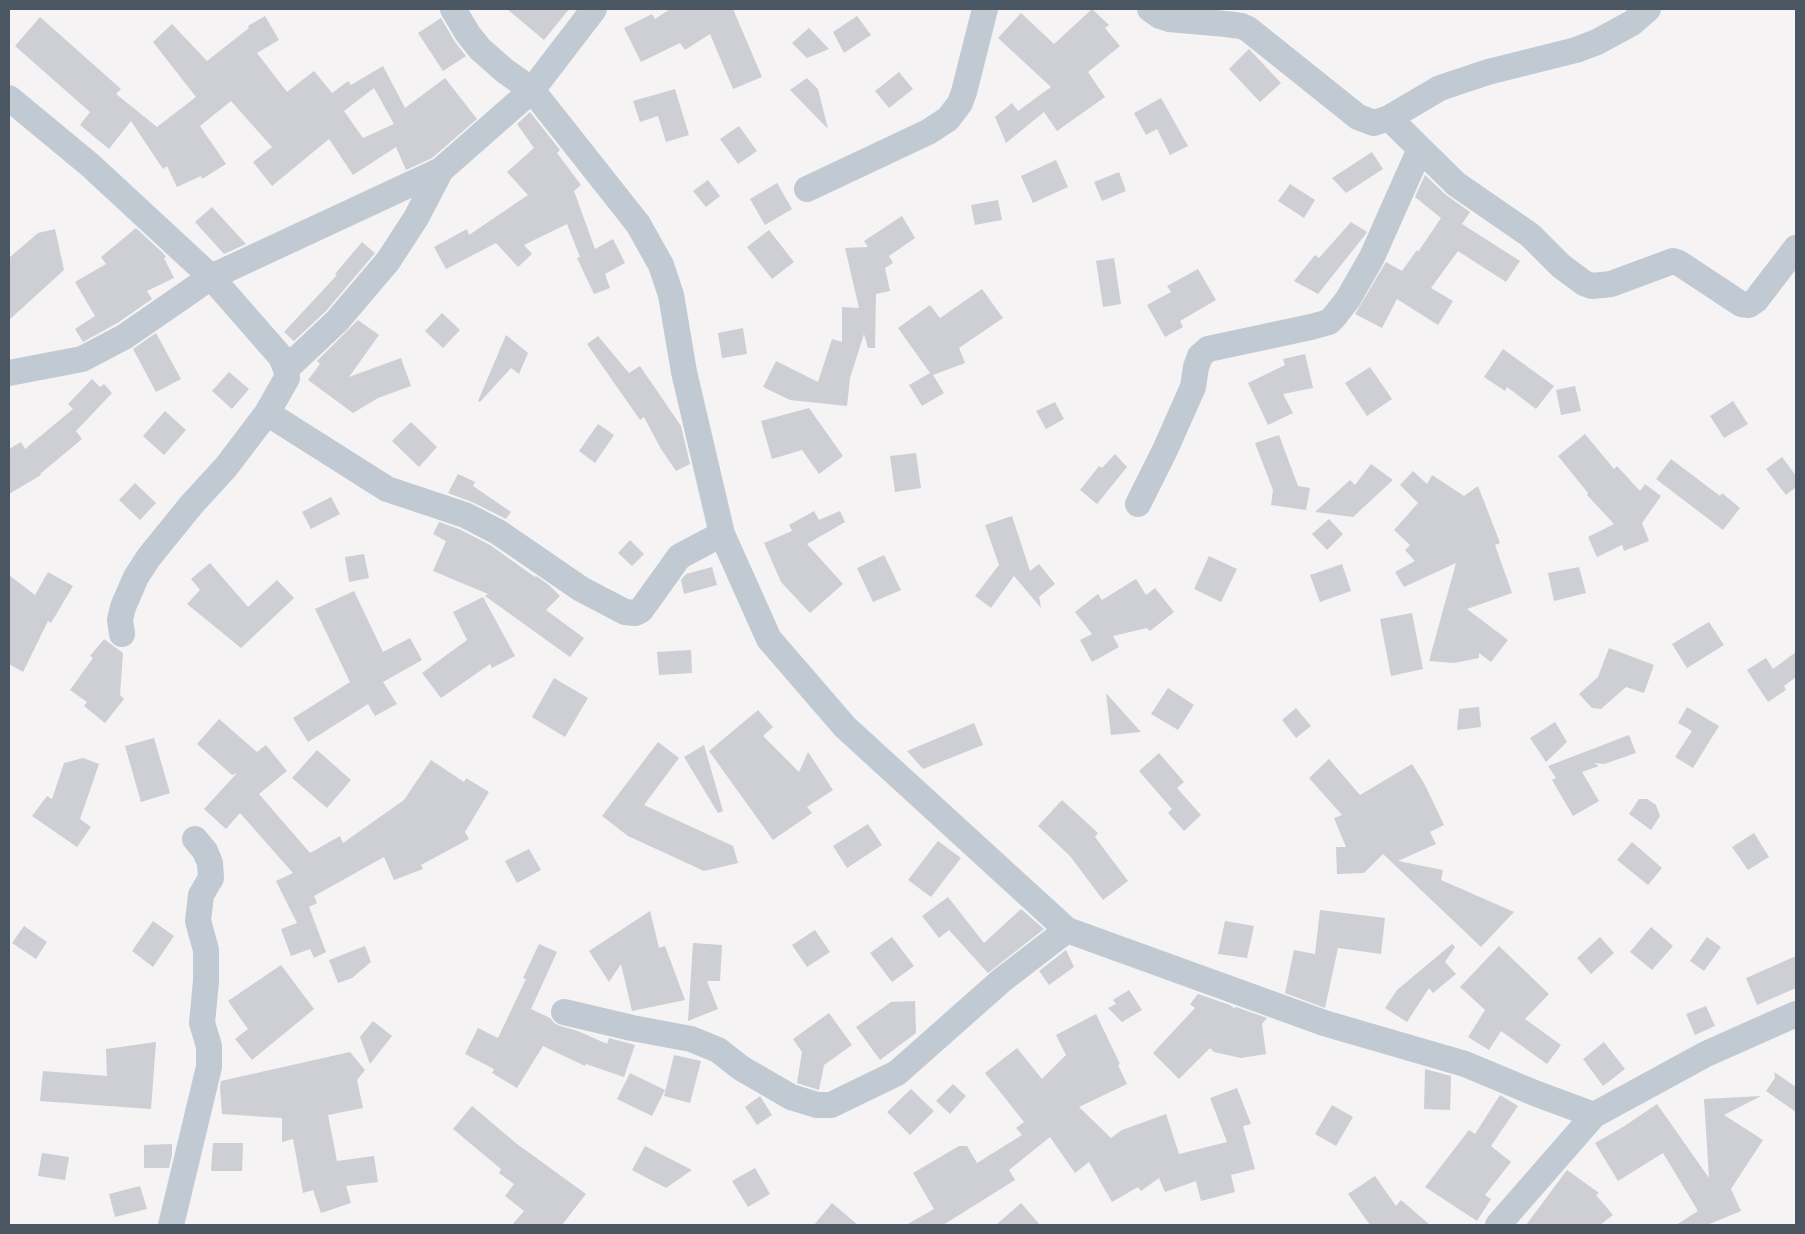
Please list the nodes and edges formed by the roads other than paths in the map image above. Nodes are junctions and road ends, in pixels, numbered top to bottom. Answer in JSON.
{"nodes":[{"id":1,"x":453,"y":9,"type":"edge"},
{"id":2,"x":594,"y":9,"type":"edge"},
{"id":3,"x":985,"y":9,"type":"edge"},
{"id":4,"x":1150,"y":9,"type":"edge"},
{"id":5,"x":1648,"y":9,"type":"edge"},
{"id":6,"x":532,"y":90,"type":"junction"},
{"id":7,"x":9,"y":98,"type":"edge"},
{"id":8,"x":1389,"y":118,"type":"junction"},
{"id":9,"x":1420,"y":149,"type":"junction"},
{"id":10,"x":441,"y":170,"type":"junction"},
{"id":11,"x":807,"y":189,"type":"dead end"},
{"id":12,"x":1796,"y":248,"type":"edge"},
{"id":13,"x":211,"y":278,"type":"junction"},
{"id":14,"x":286,"y":369,"type":"junction"},
{"id":15,"x":9,"y":374,"type":"edge"},
{"id":16,"x":266,"y":412,"type":"junction"},
{"id":17,"x":1138,"y":504,"type":"dead end"},
{"id":18,"x":722,"y":534,"type":"junction"},
{"id":19,"x":122,"y":634,"type":"dead end"},
{"id":20,"x":195,"y":839,"type":"dead end"},
{"id":21,"x":1067,"y":930,"type":"junction"},
{"id":22,"x":564,"y":1012,"type":"dead end"},
{"id":23,"x":1796,"y":1014,"type":"edge"},
{"id":24,"x":1594,"y":1115,"type":"junction"},
{"id":25,"x":171,"y":1225,"type":"edge"},
{"id":26,"x":1498,"y":1225,"type":"edge"}],
"edges":[{"from":1,"to":6,"type":"street"},
{"from":2,"to":6,"type":"street"},
{"from":3,"to":11,"type":"street"},
{"from":4,"to":8,"type":"street"},
{"from":5,"to":8,"type":"street"},
{"from":6,"to":10,"type":"street"},
{"from":6,"to":18,"type":"street"},
{"from":7,"to":13,"type":"street"},
{"from":8,"to":9,"type":"street"},
{"from":9,"to":12,"type":"street"},
{"from":9,"to":17,"type":"street"},
{"from":10,"to":13,"type":"street"},
{"from":10,"to":14,"type":"street"},
{"from":13,"to":14,"type":"street"},
{"from":13,"to":15,"type":"street"},
{"from":14,"to":16,"type":"street"},
{"from":16,"to":18,"type":"street"},
{"from":16,"to":19,"type":"street"},
{"from":18,"to":21,"type":"street"},
{"from":20,"to":25,"type":"street"},
{"from":21,"to":22,"type":"street"},
{"from":21,"to":24,"type":"street"},
{"from":23,"to":24,"type":"street"},
{"from":24,"to":26,"type":"street"}]}
